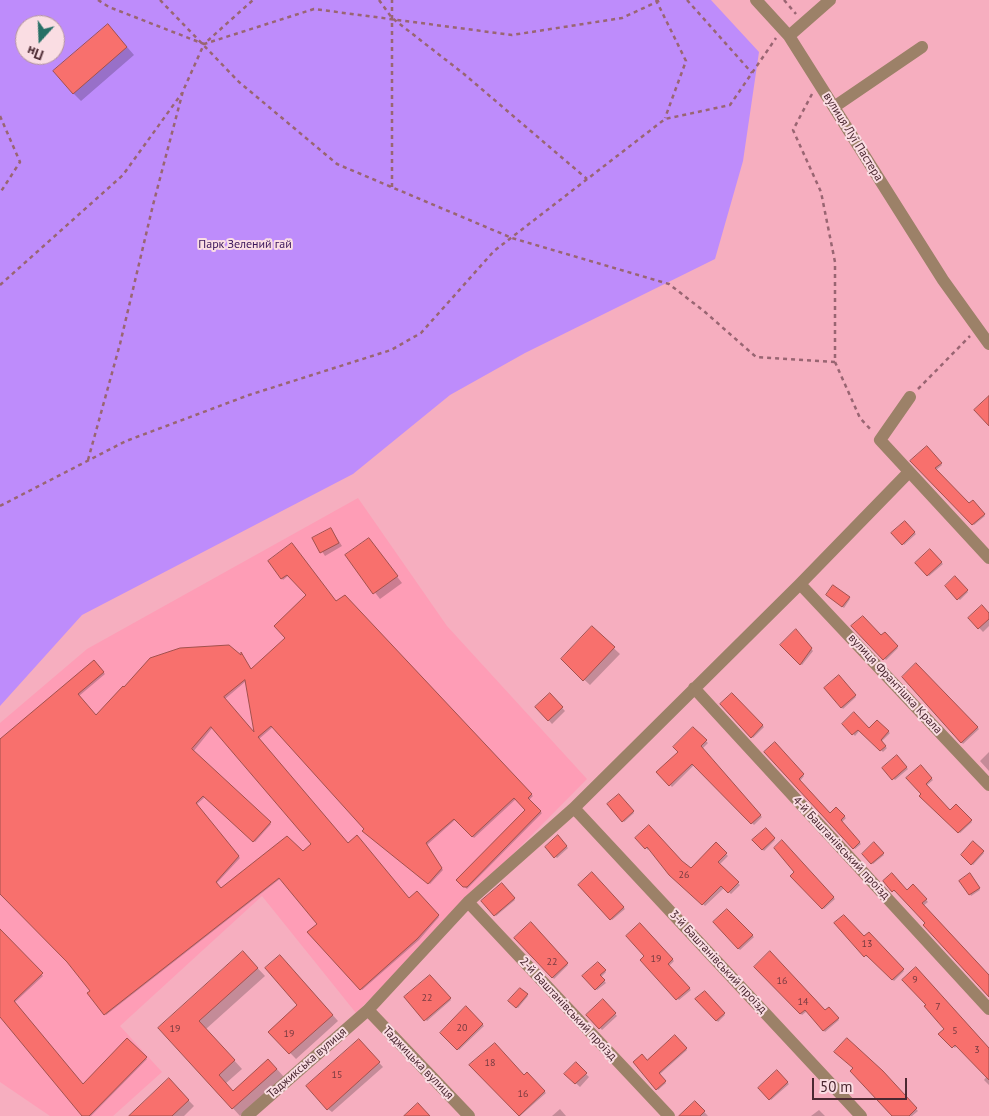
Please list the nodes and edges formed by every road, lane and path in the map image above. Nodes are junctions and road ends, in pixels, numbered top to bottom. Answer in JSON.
{"nodes":[{"id":1,"x":98,"y":0,"type":"edge"},
{"id":2,"x":160,"y":0,"type":"edge"},
{"id":3,"x":253,"y":0,"type":"edge"},
{"id":4,"x":379,"y":0,"type":"edge"},
{"id":5,"x":392,"y":0,"type":"edge"},
{"id":6,"x":658,"y":0,"type":"edge"},
{"id":7,"x":687,"y":0,"type":"edge"},
{"id":8,"x":756,"y":0,"type":"edge"},
{"id":9,"x":784,"y":0,"type":"edge"},
{"id":10,"x":830,"y":0,"type":"edge"},
{"id":11,"x":392,"y":18,"type":"junction"},
{"id":12,"x":804,"y":22,"type":"junction"},
{"id":13,"x":786,"y":32,"type":"junction"},
{"id":14,"x":204,"y":44,"type":"junction"},
{"id":15,"x":922,"y":47,"type":"dead end"},
{"id":16,"x":752,"y":72,"type":"junction"},
{"id":17,"x":818,"y":82,"type":"junction"},
{"id":18,"x":183,"y":91,"type":"junction"},
{"id":19,"x":834,"y":107,"type":"junction"},
{"id":20,"x":0,"y":116,"type":"edge"},
{"id":21,"x":665,"y":119,"type":"junction"},
{"id":22,"x":587,"y":179,"type":"junction"},
{"id":23,"x":392,"y":187,"type":"junction"},
{"id":24,"x":0,"y":193,"type":"edge"},
{"id":25,"x":512,"y":238,"type":"junction"},
{"id":26,"x":0,"y":285,"type":"edge"},
{"id":27,"x":977,"y":330,"type":"junction"},
{"id":28,"x":989,"y":344,"type":"edge"},
{"id":29,"x":835,"y":362,"type":"junction"},
{"id":30,"x":910,"y":397,"type":"joint"},
{"id":31,"x":880,"y":440,"type":"junction"},
{"id":32,"x":88,"y":460,"type":"junction"},
{"id":33,"x":909,"y":472,"type":"junction"},
{"id":34,"x":0,"y":506,"type":"edge"},
{"id":35,"x":989,"y":558,"type":"edge"},
{"id":36,"x":800,"y":584,"type":"junction"},
{"id":37,"x":694,"y":688,"type":"junction"},
{"id":38,"x":989,"y":785,"type":"edge"},
{"id":39,"x":574,"y":808,"type":"junction"},
{"id":40,"x":468,"y":902,"type":"junction"},
{"id":41,"x":989,"y":1009,"type":"edge"},
{"id":42,"x":368,"y":1010,"type":"junction"},
{"id":43,"x":247,"y":1116,"type":"edge"},
{"id":44,"x":469,"y":1116,"type":"edge"},
{"id":45,"x":669,"y":1116,"type":"edge"},
{"id":46,"x":861,"y":1116,"type":"edge"}],
"edges":[{"from":1,"to":14,"type":"path"},
{"from":2,"to":14,"type":"path"},
{"from":3,"to":14,"type":"path"},
{"from":4,"to":11,"type":"path"},
{"from":5,"to":11,"type":"path"},
{"from":6,"to":11,"type":"path"},
{"from":6,"to":21,"type":"path"},
{"from":7,"to":16,"type":"path"},
{"from":8,"to":13,"type":"street","name":"вулиця Луї Пастера"},
{"from":9,"to":12,"type":"path"},
{"from":10,"to":12,"type":"street"},
{"from":11,"to":14,"type":"path"},
{"from":11,"to":22,"type":"path"},
{"from":11,"to":23,"type":"path"},
{"from":12,"to":13,"type":"street"},
{"from":13,"to":16,"type":"path"},
{"from":13,"to":17,"type":"street","name":"вулиця Луї Пастера"},
{"from":14,"to":18,"type":"path"},
{"from":14,"to":23,"type":"path"},
{"from":15,"to":19,"type":"street"},
{"from":16,"to":21,"type":"path"},
{"from":17,"to":19,"type":"street","name":"вулиця Луї Пастера"},
{"from":17,"to":29,"type":"path"},
{"from":18,"to":26,"type":"path"},
{"from":18,"to":32,"type":"path"},
{"from":19,"to":27,"type":"street","name":"вулиця Луї Пастера"},
{"from":20,"to":24,"type":"path"},
{"from":21,"to":22,"type":"path"},
{"from":22,"to":25,"type":"path"},
{"from":23,"to":25,"type":"path"},
{"from":25,"to":29,"type":"path"},
{"from":25,"to":32,"type":"path"},
{"from":27,"to":28,"type":"street","name":"вулиця Луї Пастера"},
{"from":27,"to":30,"type":"path"},
{"from":29,"to":31,"type":"path"},
{"from":30,"to":31,"type":"street"},
{"from":31,"to":33,"type":"street"},
{"from":32,"to":34,"type":"path"},
{"from":33,"to":35,"type":"street"},
{"from":33,"to":36,"type":"street","name":"Таджикська вулиця"},
{"from":36,"to":37,"type":"street","name":"Таджикська вулиця"},
{"from":36,"to":38,"type":"street","name":"вулиця Франтішка Крала"},
{"from":37,"to":39,"type":"street","name":"Таджикська вулиця"},
{"from":37,"to":41,"type":"street","name":"4-й Баштанівський проїзд"},
{"from":39,"to":40,"type":"street","name":"Таджикська вулиця"},
{"from":39,"to":46,"type":"street","name":"3-й Баштанівський проїзд"},
{"from":40,"to":42,"type":"street","name":"Таджикська вулиця"},
{"from":40,"to":45,"type":"street","name":"2-й Баштанівський проїзд"},
{"from":42,"to":43,"type":"street","name":"Таджикська вулиця"},
{"from":42,"to":44,"type":"street","name":"Таджицька вулиця"}]}
